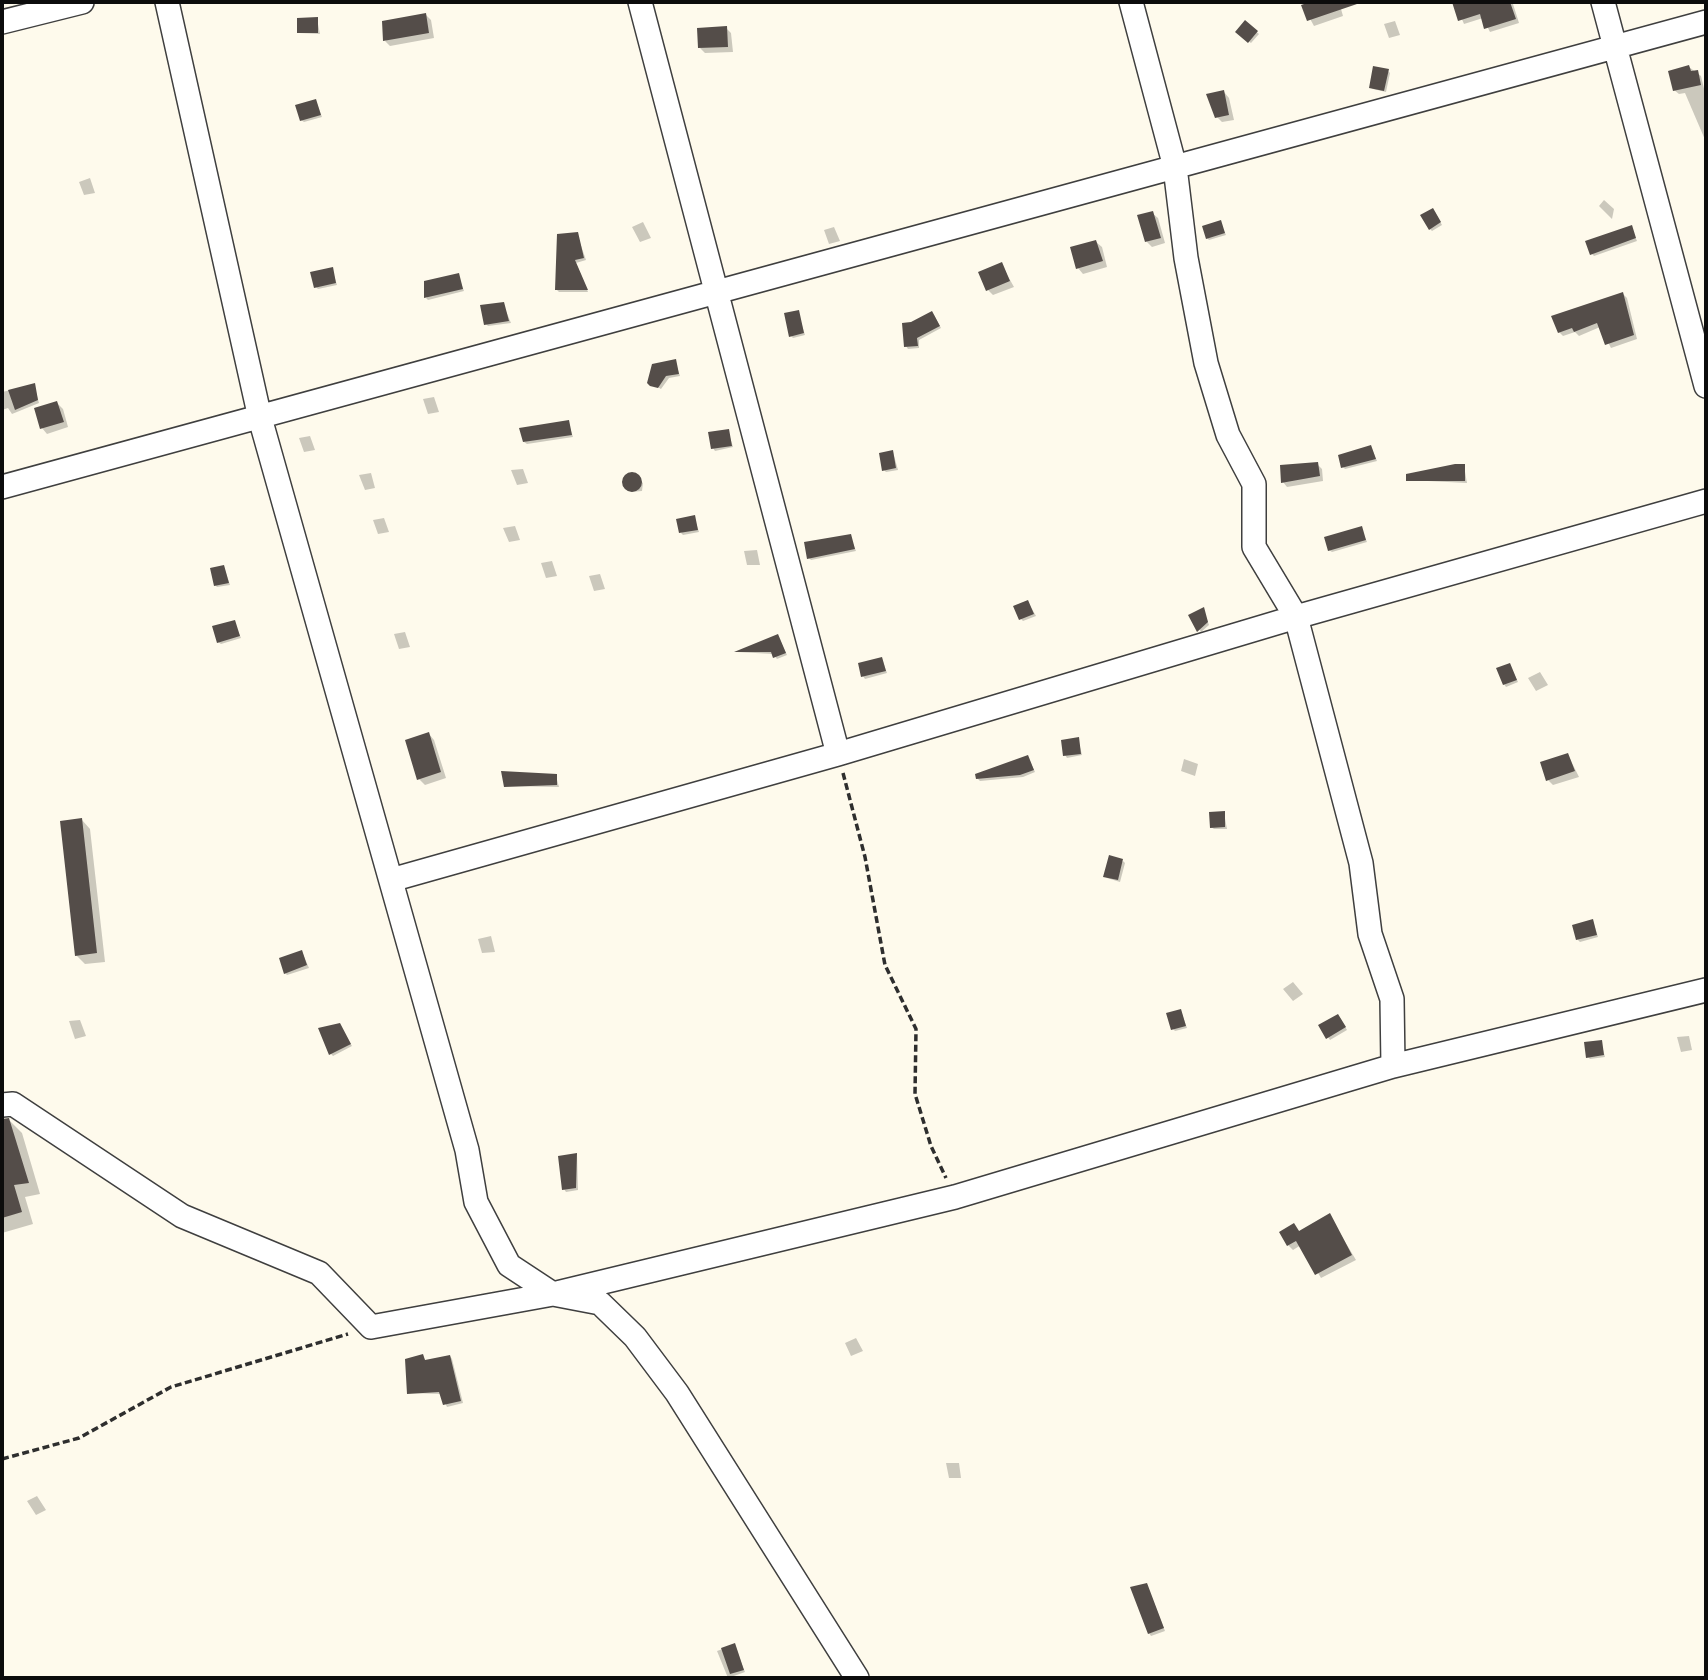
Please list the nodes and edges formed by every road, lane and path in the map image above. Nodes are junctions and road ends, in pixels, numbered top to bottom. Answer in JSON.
{"nodes":[{"id":1,"x":82,"y":2,"type":"edge"},
{"id":2,"x":167,"y":2,"type":"edge"},
{"id":3,"x":640,"y":2,"type":"edge"},
{"id":4,"x":1131,"y":2,"type":"edge"},
{"id":5,"x":1603,"y":2,"type":"edge"},
{"id":6,"x":2,"y":22,"type":"edge"},
{"id":7,"x":1706,"y":22,"type":"edge"},
{"id":8,"x":1615,"y":47,"type":"junction"},
{"id":9,"x":1175,"y":167,"type":"junction"},
{"id":10,"x":717,"y":292,"type":"junction"},
{"id":11,"x":1706,"y":386,"type":"edge"},
{"id":12,"x":260,"y":418,"type":"junction"},
{"id":13,"x":2,"y":488,"type":"edge"},
{"id":14,"x":1706,"y":501,"type":"edge"},
{"id":15,"x":1296,"y":617,"type":"junction"},
{"id":16,"x":838,"y":754,"type":"junction"},
{"id":17,"x":391,"y":880,"type":"junction"},
{"id":18,"x":1706,"y":990,"type":"edge"},
{"id":19,"x":1393,"y":1066,"type":"junction"},
{"id":20,"x":2,"y":1105,"type":"edge"},
{"id":21,"x":955,"y":1197,"type":"junction"},
{"id":22,"x":553,"y":1294,"type":"junction"},
{"id":23,"x":370,"y":1327,"type":"junction"},
{"id":24,"x":2,"y":1459,"type":"edge"},
{"id":25,"x":857,"y":1678,"type":"edge"}],
"edges":[{"from":1,"to":6,"type":"street"},
{"from":2,"to":12,"type":"street"},
{"from":3,"to":10,"type":"street"},
{"from":4,"to":9,"type":"street"},
{"from":5,"to":8,"type":"street"},
{"from":7,"to":8,"type":"street"},
{"from":8,"to":9,"type":"street"},
{"from":8,"to":11,"type":"street"},
{"from":9,"to":10,"type":"street"},
{"from":9,"to":15,"type":"street"},
{"from":10,"to":12,"type":"street"},
{"from":10,"to":16,"type":"street"},
{"from":12,"to":13,"type":"street"},
{"from":12,"to":17,"type":"street"},
{"from":14,"to":15,"type":"street"},
{"from":15,"to":16,"type":"street"},
{"from":15,"to":19,"type":"street"},
{"from":16,"to":17,"type":"street"},
{"from":16,"to":21,"type":"path"},
{"from":17,"to":22,"type":"street"},
{"from":18,"to":19,"type":"street"},
{"from":19,"to":21,"type":"street"},
{"from":20,"to":23,"type":"street"},
{"from":21,"to":22,"type":"street"},
{"from":22,"to":23,"type":"street"},
{"from":22,"to":25,"type":"street"},
{"from":23,"to":24,"type":"path"}]}
